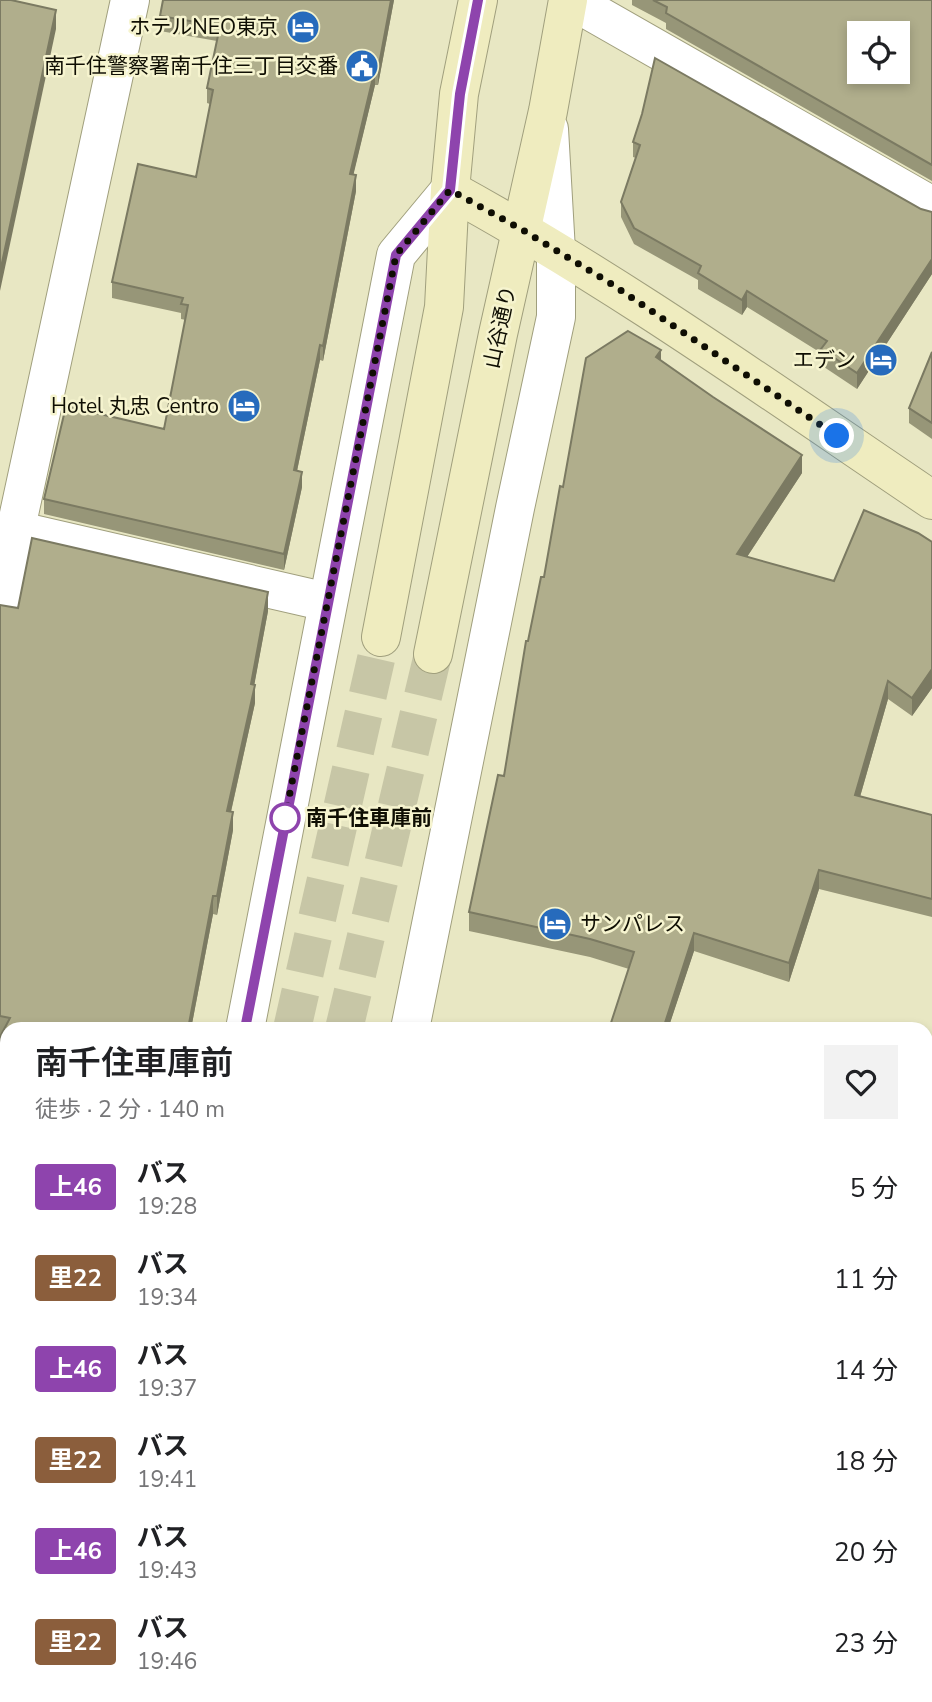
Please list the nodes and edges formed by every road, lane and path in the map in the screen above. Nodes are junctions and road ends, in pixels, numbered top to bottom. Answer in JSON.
{"nodes":[{"id":1,"x":130,"y":0,"type":"edge"},
{"id":2,"x":478,"y":0,"type":"edge"},
{"id":3,"x":569,"y":0,"type":"edge"},
{"id":4,"x":548,"y":111,"type":"junction"},
{"id":5,"x":450,"y":190,"type":"junction"},
{"id":6,"x":932,"y":206,"type":"edge"},
{"id":7,"x":521,"y":229,"type":"junction"},
{"id":8,"x":556,"y":251,"type":"junction"},
{"id":9,"x":932,"y":500,"type":"edge"},
{"id":10,"x":15,"y":530,"type":"junction"},
{"id":11,"x":327,"y":601,"type":"junction"},
{"id":12,"x":0,"y":602,"type":"edge"},
{"id":13,"x":381,"y":637,"type":"tunnel mouth"},
{"id":14,"x":433,"y":654,"type":"tunnel mouth"},
{"id":15,"x":246,"y":1022,"type":"edge"},
{"id":16,"x":411,"y":1022,"type":"edge"}],
"edges":[{"from":1,"to":10,"type":"street"},
{"from":2,"to":5,"type":"main road"},
{"from":3,"to":4,"type":"main road","name":"山谷通り"},
{"from":3,"to":6,"type":"street"},
{"from":4,"to":7,"type":"main road","name":"山谷通り"},
{"from":4,"to":8,"type":"street"},
{"from":5,"to":7,"type":"main road"},
{"from":5,"to":11,"type":"street"},
{"from":5,"to":13,"type":"main road"},
{"from":7,"to":8,"type":"main road"},
{"from":7,"to":14,"type":"main road","name":"山谷通り"},
{"from":8,"to":9,"type":"main road"},
{"from":8,"to":16,"type":"street"},
{"from":10,"to":11,"type":"street"},
{"from":10,"to":12,"type":"street"},
{"from":11,"to":15,"type":"street"}]}
